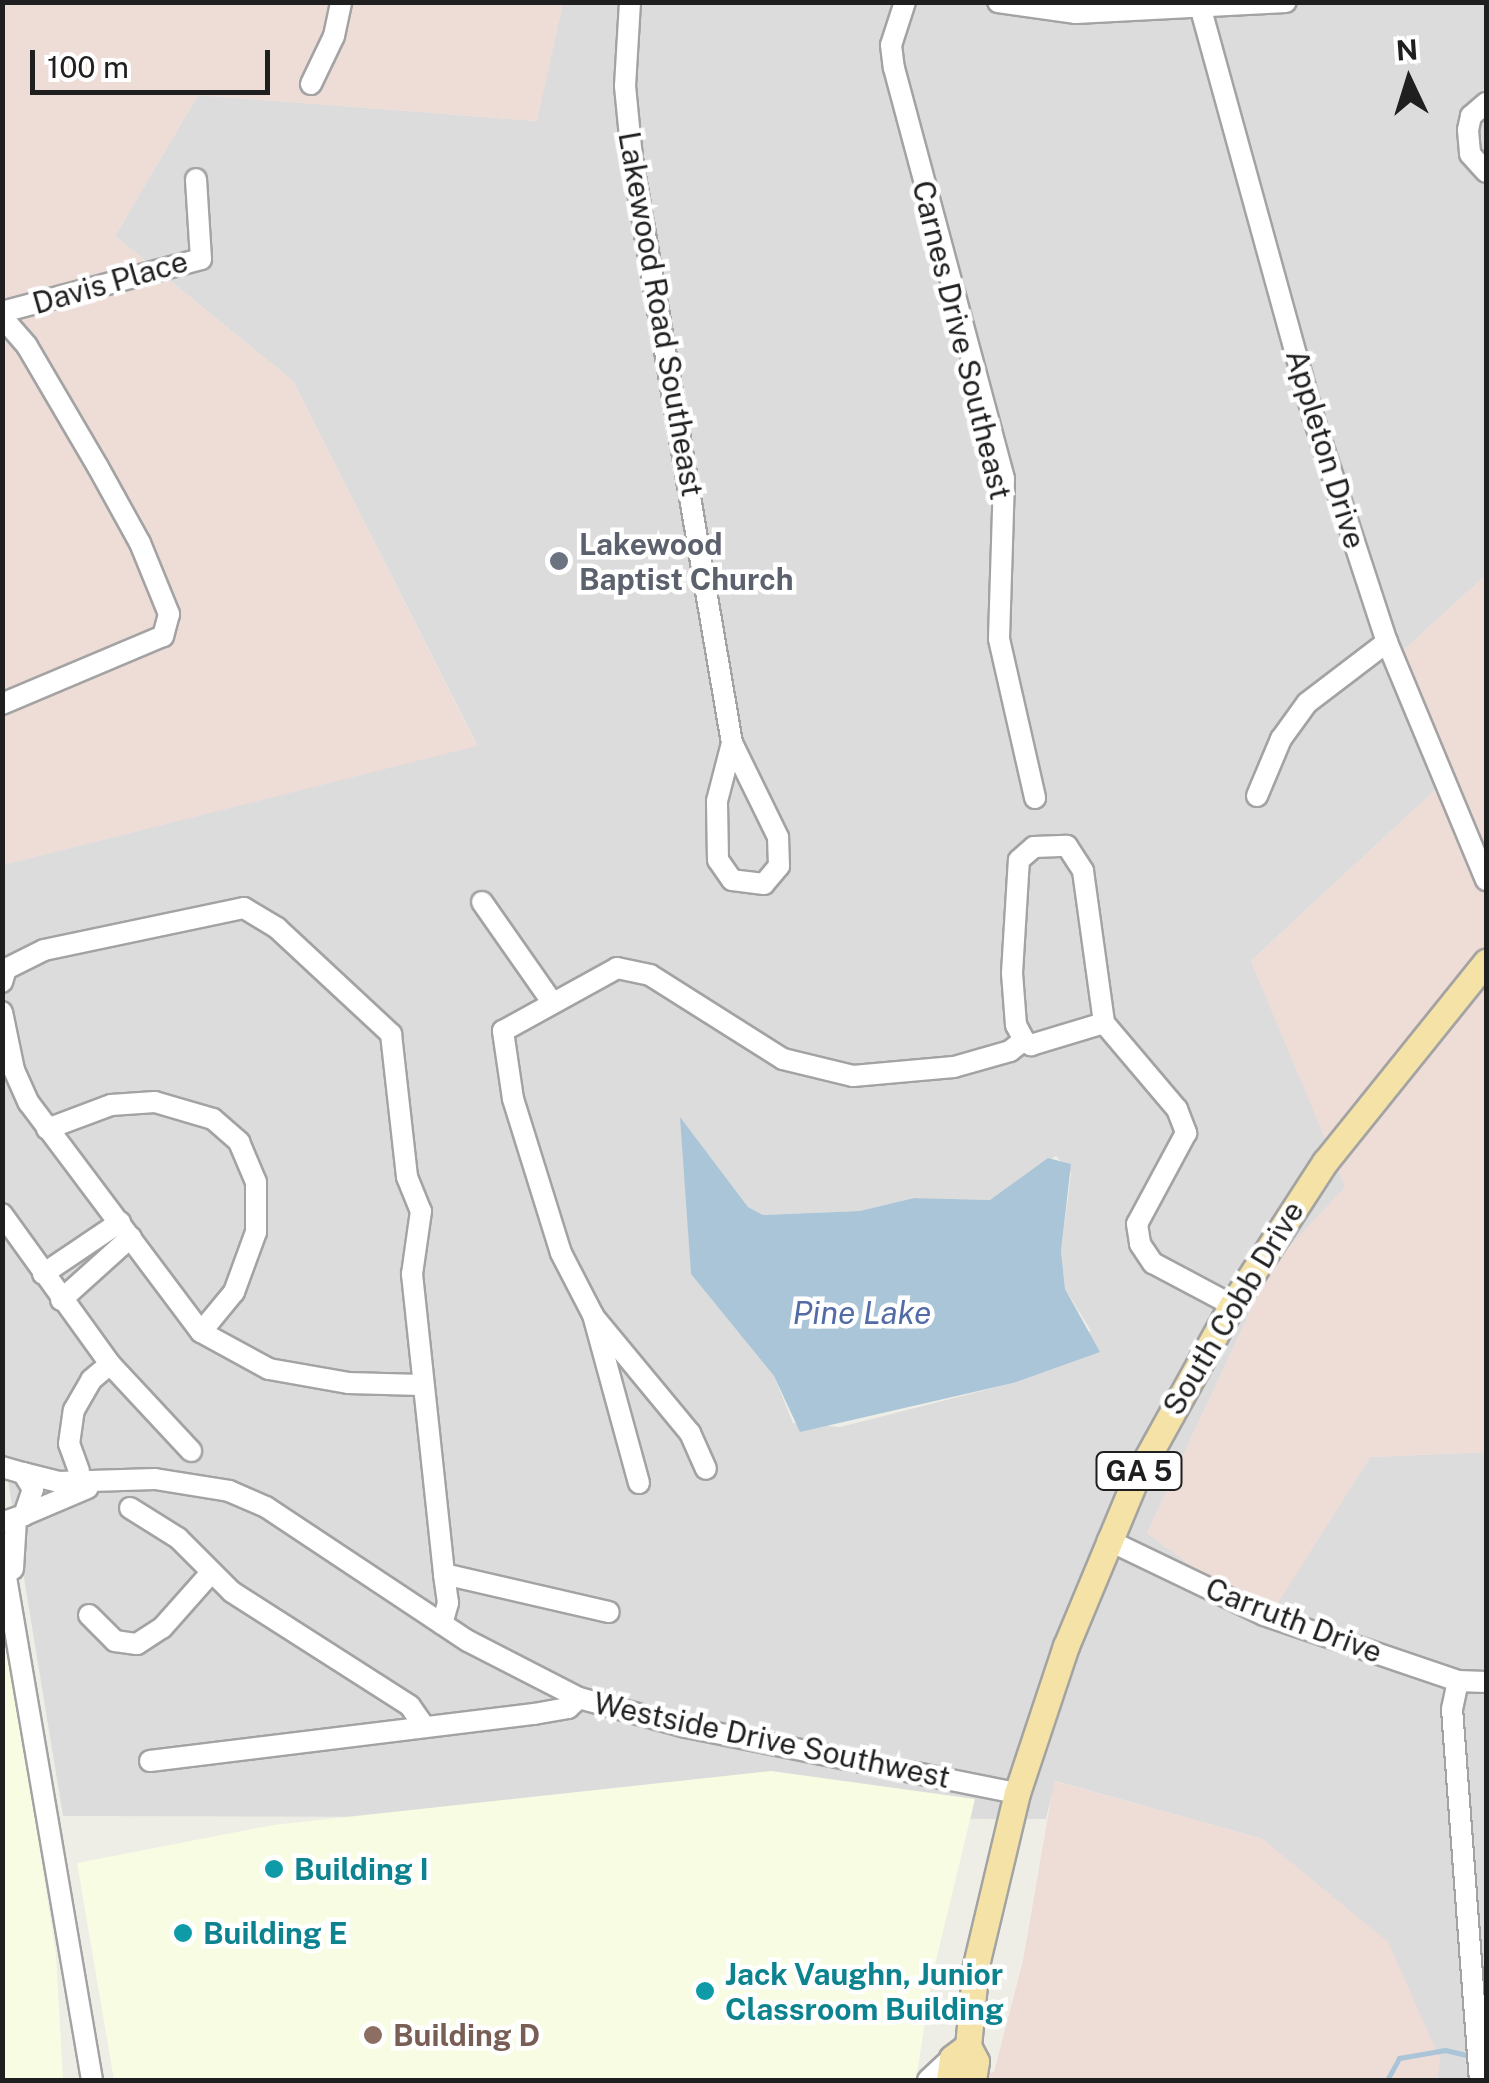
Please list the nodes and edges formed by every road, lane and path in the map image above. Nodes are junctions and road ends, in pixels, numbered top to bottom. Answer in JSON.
{"nodes":[{"id":1,"x":341,"y":2,"type":"edge"},
{"id":2,"x":630,"y":2,"type":"edge"},
{"id":3,"x":905,"y":2,"type":"edge"},
{"id":4,"x":998,"y":2,"type":"edge"},
{"id":5,"x":1286,"y":2,"type":"edge"},
{"id":6,"x":1200,"y":6,"type":"junction"},
{"id":7,"x":310,"y":84,"type":"dead end"},
{"id":8,"x":1486,"y":103,"type":"edge"},
{"id":9,"x":1486,"y":172,"type":"edge"},
{"id":10,"x":196,"y":179,"type":"dead end"},
{"id":11,"x":2,"y":315,"type":"edge"},
{"id":12,"x":1387,"y":642,"type":"junction"},
{"id":13,"x":2,"y":704,"type":"edge"},
{"id":14,"x":732,"y":743,"type":"junction"},
{"id":15,"x":1256,"y":796,"type":"dead end"},
{"id":16,"x":1035,"y":798,"type":"dead end"},
{"id":17,"x":1486,"y":880,"type":"edge"},
{"id":18,"x":482,"y":902,"type":"dead end"},
{"id":19,"x":1486,"y":962,"type":"edge"},
{"id":20,"x":4,"y":975,"type":"edge"},
{"id":21,"x":552,"y":1002,"type":"junction"},
{"id":22,"x":2,"y":1012,"type":"edge"},
{"id":23,"x":1104,"y":1022,"type":"junction"},
{"id":24,"x":1024,"y":1040,"type":"junction"},
{"id":25,"x":47,"y":1129,"type":"junction"},
{"id":26,"x":2,"y":1214,"type":"edge"},
{"id":27,"x":126,"y":1230,"type":"junction"},
{"id":28,"x":42,"y":1274,"type":"junction"},
{"id":29,"x":61,"y":1300,"type":"junction"},
{"id":30,"x":1232,"y":1305,"type":"junction"},
{"id":31,"x":592,"y":1316,"type":"junction"},
{"id":32,"x":201,"y":1332,"type":"junction"},
{"id":33,"x":110,"y":1364,"type":"junction"},
{"id":34,"x":421,"y":1384,"type":"junction"},
{"id":35,"x":2,"y":1448,"type":"edge"},
{"id":36,"x":191,"y":1451,"type":"dead end"},
{"id":37,"x":13,"y":1469,"type":"edge"},
{"id":38,"x":706,"y":1469,"type":"dead end"},
{"id":39,"x":78,"y":1471,"type":"dead end"},
{"id":40,"x":104,"y":1483,"type":"junction"},
{"id":41,"x":639,"y":1483,"type":"dead end"},
{"id":42,"x":130,"y":1508,"type":"dead end"},
{"id":43,"x":14,"y":1519,"type":"edge"},
{"id":44,"x":1108,"y":1540,"type":"junction"},
{"id":45,"x":2,"y":1554,"type":"edge"},
{"id":46,"x":210,"y":1574,"type":"junction"},
{"id":47,"x":444,"y":1574,"type":"junction"},
{"id":48,"x":609,"y":1612,"type":"dead end"},
{"id":49,"x":89,"y":1615,"type":"dead end"},
{"id":50,"x":17,"y":1616,"type":"junction"},
{"id":51,"x":442,"y":1624,"type":"junction"},
{"id":52,"x":1458,"y":1681,"type":"junction"},
{"id":53,"x":1486,"y":1682,"type":"edge"},
{"id":54,"x":579,"y":1698,"type":"junction"},
{"id":55,"x":424,"y":1726,"type":"junction"},
{"id":56,"x":150,"y":1761,"type":"dead end"},
{"id":57,"x":1017,"y":1794,"type":"junction"},
{"id":58,"x":956,"y":2061,"type":"edge"},
{"id":59,"x":92,"y":2080,"type":"edge"},
{"id":60,"x":928,"y":2080,"type":"edge"},
{"id":61,"x":973,"y":2080,"type":"edge"},
{"id":62,"x":1480,"y":2080,"type":"edge"}],
"edges":[{"from":1,"to":7,"type":"street"},
{"from":2,"to":14,"type":"street","name":"Lakewood Road Southeast"},
{"from":3,"to":16,"type":"street","name":"Carnes Drive Southeast"},
{"from":4,"to":6,"type":"street"},
{"from":5,"to":6,"type":"street"},
{"from":6,"to":12,"type":"street","name":"Appleton Drive"},
{"from":8,"to":9,"type":"street"},
{"from":10,"to":11,"type":"street","name":"Davis Place"},
{"from":11,"to":13,"type":"street"},
{"from":12,"to":15,"type":"street"},
{"from":12,"to":17,"type":"street","name":"Appleton Drive"},
{"from":14,"to":14,"type":"street","name":"Lakewood Road Southeast"},
{"from":18,"to":21,"type":"street"},
{"from":19,"to":30,"type":"main road","name":"South Cobb Drive","number":"GA 5"},
{"from":20,"to":34,"type":"street"},
{"from":21,"to":24,"type":"street"},
{"from":21,"to":31,"type":"street"},
{"from":22,"to":25,"type":"street"},
{"from":23,"to":24,"type":"street"},
{"from":23,"to":24,"type":"street"},
{"from":23,"to":30,"type":"street"},
{"from":25,"to":27,"type":"street"},
{"from":25,"to":32,"type":"street"},
{"from":26,"to":28,"type":"street"},
{"from":27,"to":28,"type":"street"},
{"from":27,"to":29,"type":"street"},
{"from":27,"to":32,"type":"street"},
{"from":28,"to":29,"type":"street"},
{"from":29,"to":33,"type":"street"},
{"from":30,"to":44,"type":"main road","name":"South Cobb Drive","number":"GA 5"},
{"from":31,"to":38,"type":"street"},
{"from":31,"to":41,"type":"street"},
{"from":32,"to":34,"type":"street"},
{"from":33,"to":36,"type":"street"},
{"from":33,"to":39,"type":"street"},
{"from":34,"to":47,"type":"street"},
{"from":35,"to":37,"type":"street"},
{"from":37,"to":40,"type":"street","name":"Westside Drive Southwest"},
{"from":37,"to":43,"type":"street"},
{"from":40,"to":43,"type":"street","name":"Westside Drive Southwest"},
{"from":40,"to":51,"type":"street","name":"Westside Drive Southwest"},
{"from":42,"to":46,"type":"street"},
{"from":43,"to":50,"type":"street"},
{"from":44,"to":52,"type":"street","name":"Carruth Drive"},
{"from":44,"to":57,"type":"main road","name":"South Cobb Drive","number":"GA 5"},
{"from":45,"to":50,"type":"street"},
{"from":46,"to":49,"type":"street"},
{"from":46,"to":55,"type":"street"},
{"from":47,"to":48,"type":"street"},
{"from":47,"to":51,"type":"street"},
{"from":50,"to":59,"type":"street"},
{"from":51,"to":54,"type":"street","name":"Westside Drive Southwest"},
{"from":52,"to":53,"type":"street","name":"Carruth Drive"},
{"from":52,"to":62,"type":"street"},
{"from":54,"to":55,"type":"street"},
{"from":54,"to":57,"type":"street","name":"Westside Drive Southwest"},
{"from":55,"to":56,"type":"street"},
{"from":57,"to":58,"type":"main road","name":"South Cobb Drive","number":"GA 5"},
{"from":58,"to":60,"type":"street"},
{"from":58,"to":61,"type":"main road","name":"South Cobb Drive","number":"GA 5"}]}
